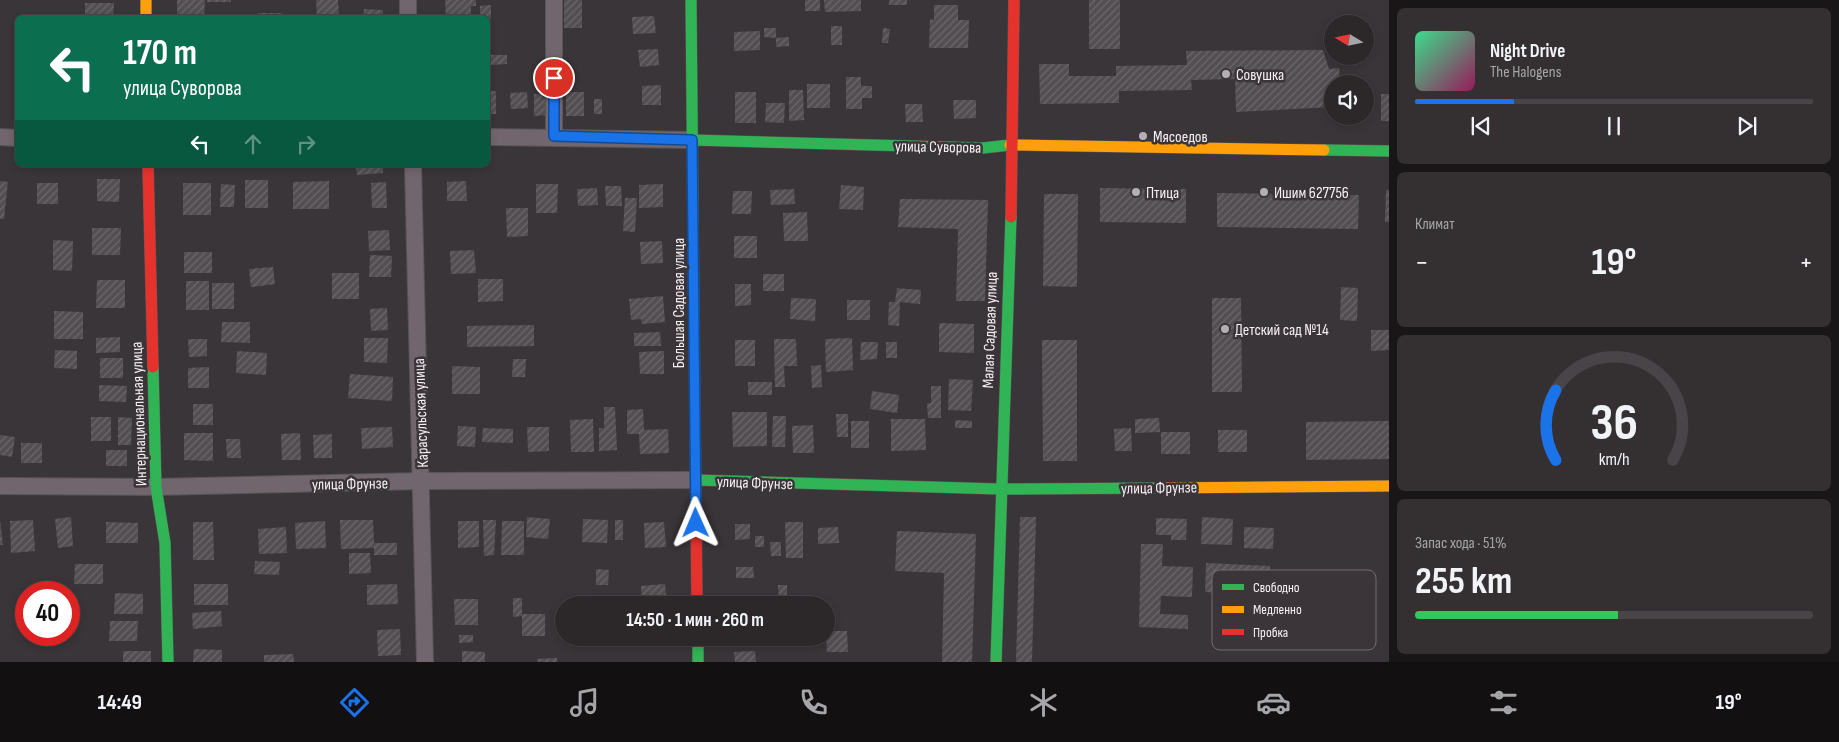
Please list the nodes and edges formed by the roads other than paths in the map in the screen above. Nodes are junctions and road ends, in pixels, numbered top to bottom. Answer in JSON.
{"nodes":[{"id":1,"x":146,"y":0,"type":"edge"},
{"id":2,"x":408,"y":0,"type":"edge"},
{"id":3,"x":554,"y":0,"type":"edge"},
{"id":4,"x":692,"y":0,"type":"edge"},
{"id":5,"x":1014,"y":0,"type":"edge"},
{"id":6,"x":146,"y":15,"type":"edge"},
{"id":7,"x":408,"y":15,"type":"edge"},
{"id":8,"x":554,"y":136,"type":"junction"},
{"id":9,"x":0,"y":137,"type":"edge"},
{"id":10,"x":490,"y":137,"type":"edge"},
{"id":11,"x":15,"y":138,"type":"edge"},
{"id":12,"x":692,"y":140,"type":"junction"},
{"id":13,"x":1013,"y":145,"type":"junction"},
{"id":14,"x":1389,"y":150,"type":"edge"},
{"id":15,"x":148,"y":167,"type":"edge"},
{"id":16,"x":413,"y":167,"type":"edge"},
{"id":17,"x":694,"y":480,"type":"junction"},
{"id":18,"x":422,"y":481,"type":"junction"},
{"id":19,"x":0,"y":486,"type":"edge"},
{"id":20,"x":1389,"y":486,"type":"edge"},
{"id":21,"x":156,"y":487,"type":"junction"},
{"id":22,"x":1000,"y":489,"type":"junction"},
{"id":23,"x":697,"y":596,"type":"edge"},
{"id":24,"x":698,"y":646,"type":"edge"},
{"id":25,"x":168,"y":662,"type":"edge"},
{"id":26,"x":425,"y":662,"type":"edge"},
{"id":27,"x":698,"y":662,"type":"edge"},
{"id":28,"x":996,"y":662,"type":"edge"}],
"edges":[{"from":1,"to":6,"type":"street"},
{"from":2,"to":7,"type":"street"},
{"from":3,"to":8,"type":"street"},
{"from":4,"to":12,"type":"street","name":"Большая Садовая улица"},
{"from":5,"to":13,"type":"street","name":"Малая Садовая улица"},
{"from":8,"to":10,"type":"street","name":"улица Суворова"},
{"from":8,"to":12,"type":"street","name":"улица Суворова"},
{"from":9,"to":11,"type":"street"},
{"from":12,"to":13,"type":"street","name":"улица Суворова"},
{"from":12,"to":17,"type":"street","name":"Большая Садовая улица"},
{"from":13,"to":14,"type":"street","name":"улица Суворова"},
{"from":13,"to":22,"type":"street","name":"Малая Садовая улица"},
{"from":15,"to":21,"type":"street","name":"Интернациональная улица"},
{"from":16,"to":18,"type":"street","name":"Карасульская улица"},
{"from":17,"to":18,"type":"street","name":"улица Фрунзе"},
{"from":17,"to":22,"type":"street","name":"улица Фрунзе"},
{"from":17,"to":23,"type":"street","name":"Большая Садовая улица"},
{"from":18,"to":21,"type":"street","name":"улица Фрунзе"},
{"from":18,"to":26,"type":"street","name":"Карасульская улица"},
{"from":19,"to":21,"type":"street","name":"улица Фрунзе"},
{"from":20,"to":22,"type":"street","name":"улица Фрунзе"},
{"from":21,"to":25,"type":"street","name":"Интернациональная улица"},
{"from":22,"to":28,"type":"street","name":"Малая Садовая улица"},
{"from":24,"to":27,"type":"street"}]}
